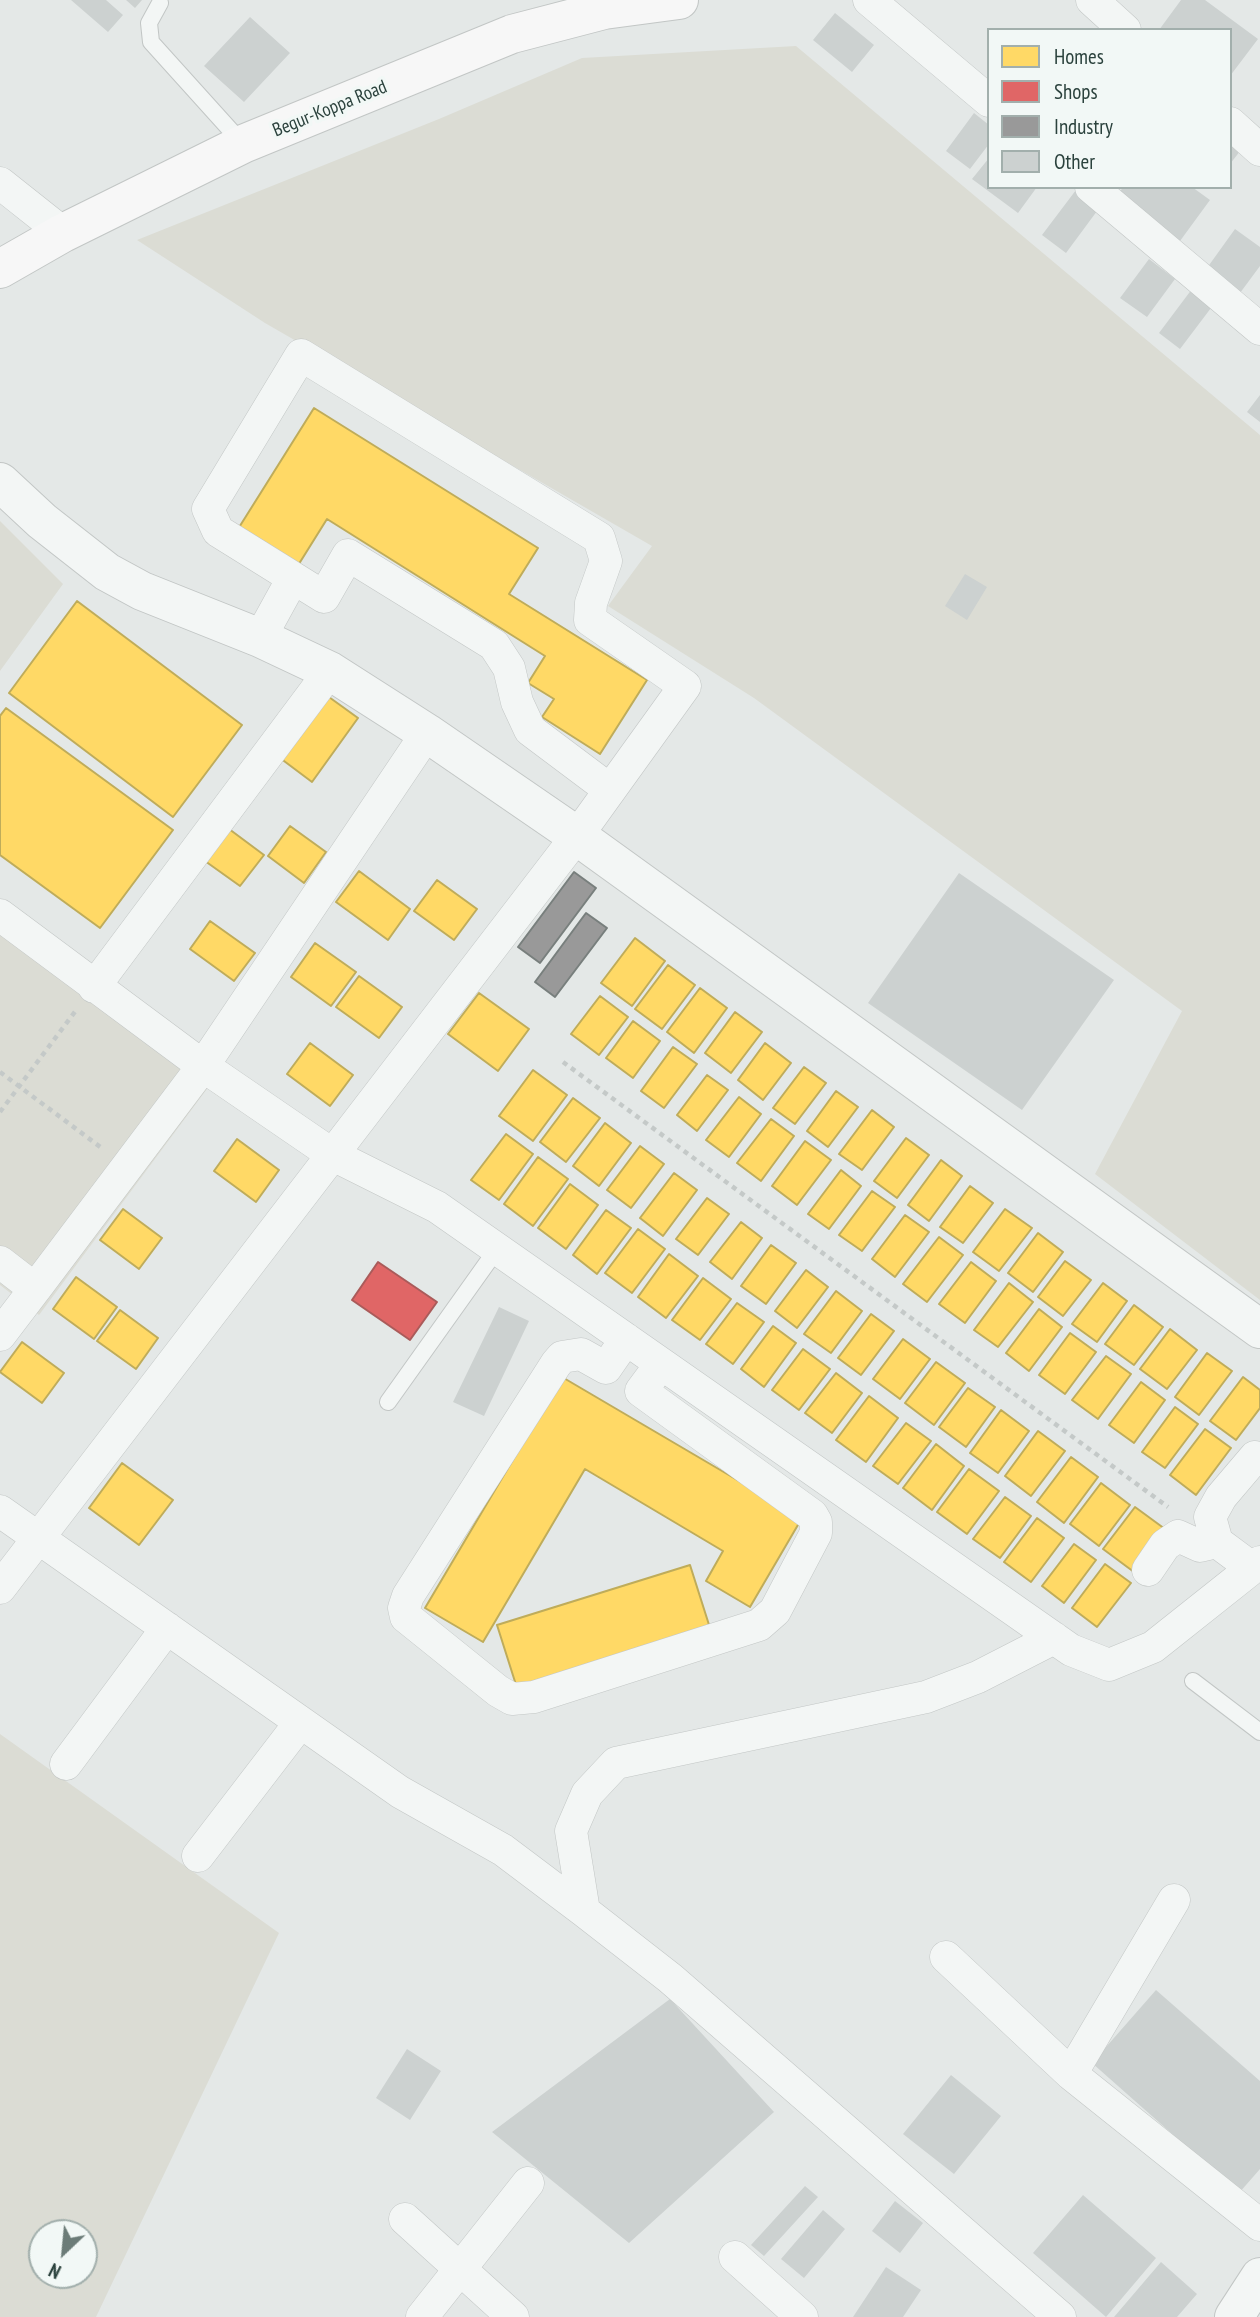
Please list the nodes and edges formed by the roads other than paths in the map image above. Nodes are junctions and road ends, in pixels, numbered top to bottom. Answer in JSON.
{"nodes":[{"id":1,"x":679,"y":0,"type":"edge"},
{"id":2,"x":869,"y":0,"type":"edge"},
{"id":3,"x":1092,"y":0,"type":"edge"},
{"id":4,"x":160,"y":3,"type":"dead end"},
{"id":5,"x":603,"y":5,"type":"edge"},
{"id":6,"x":560,"y":10,"type":"edge"},
{"id":7,"x":1123,"y":28,"type":"edge"},
{"id":8,"x":987,"y":99,"type":"edge"},
{"id":9,"x":1232,"y":125,"type":"edge"},
{"id":10,"x":243,"y":144,"type":"junction"},
{"id":11,"x":1260,"y":150,"type":"edge"},
{"id":12,"x":0,"y":183,"type":"edge"},
{"id":13,"x":1093,"y":189,"type":"edge"},
{"id":14,"x":63,"y":233,"type":"junction"},
{"id":15,"x":0,"y":269,"type":"edge"},
{"id":16,"x":1260,"y":330,"type":"edge"},
{"id":17,"x":0,"y":482,"type":"edge"},
{"id":18,"x":293,"y":578,"type":"junction"},
{"id":19,"x":260,"y":638,"type":"junction"},
{"id":20,"x":330,"y":671,"type":"junction"},
{"id":21,"x":427,"y":733,"type":"junction"},
{"id":22,"x":610,"y":790,"type":"junction"},
{"id":23,"x":577,"y":836,"type":"junction"},
{"id":24,"x":0,"y":915,"type":"edge"},
{"id":25,"x":94,"y":987,"type":"junction"},
{"id":26,"x":203,"y":1066,"type":"junction"},
{"id":27,"x":333,"y":1155,"type":"junction"},
{"id":28,"x":497,"y":1249,"type":"junction"},
{"id":29,"x":0,"y":1262,"type":"edge"},
{"id":30,"x":35,"y":1289,"type":"junction"},
{"id":31,"x":1260,"y":1329,"type":"edge"},
{"id":32,"x":0,"y":1335,"type":"edge"},
{"id":33,"x":626,"y":1339,"type":"junction"},
{"id":34,"x":661,"y":1364,"type":"junction"},
{"id":35,"x":606,"y":1368,"type":"junction"},
{"id":36,"x":641,"y":1391,"type":"junction"},
{"id":37,"x":388,"y":1402,"type":"dead end"},
{"id":38,"x":1255,"y":1457,"type":"dead end"},
{"id":39,"x":0,"y":1511,"type":"edge"},
{"id":40,"x":40,"y":1539,"type":"junction"},
{"id":41,"x":1217,"y":1542,"type":"junction"},
{"id":42,"x":1256,"y":1565,"type":"edge"},
{"id":43,"x":1148,"y":1570,"type":"dead end"},
{"id":44,"x":0,"y":1588,"type":"edge"},
{"id":45,"x":167,"y":1628,"type":"junction"},
{"id":46,"x":1054,"y":1638,"type":"junction"},
{"id":47,"x":1193,"y":1681,"type":"dead end"},
{"id":48,"x":300,"y":1723,"type":"junction"},
{"id":49,"x":1260,"y":1732,"type":"edge"},
{"id":50,"x":66,"y":1764,"type":"dead end"},
{"id":51,"x":198,"y":1856,"type":"dead end"},
{"id":52,"x":1174,"y":1900,"type":"dead end"},
{"id":53,"x":584,"y":1911,"type":"junction"},
{"id":54,"x":946,"y":1957,"type":"dead end"},
{"id":55,"x":1071,"y":2074,"type":"junction"},
{"id":56,"x":528,"y":2183,"type":"dead end"},
{"id":57,"x":405,"y":2219,"type":"dead end"},
{"id":58,"x":1260,"y":2225,"type":"edge"},
{"id":59,"x":736,"y":2258,"type":"dead end"},
{"id":60,"x":461,"y":2270,"type":"junction"},
{"id":61,"x":1260,"y":2277,"type":"edge"},
{"id":62,"x":422,"y":2317,"type":"edge"},
{"id":63,"x":513,"y":2317,"type":"edge"},
{"id":64,"x":802,"y":2317,"type":"edge"},
{"id":65,"x":1060,"y":2317,"type":"edge"},
{"id":66,"x":1234,"y":2317,"type":"edge"}],
"edges":[{"from":1,"to":5,"type":"main road","name":"Begur-Koppa Road"},
{"from":2,"to":8,"type":"street"},
{"from":3,"to":7,"type":"street"},
{"from":4,"to":10,"type":"lane"},
{"from":5,"to":6,"type":"main road","name":"Begur-Koppa Road"},
{"from":6,"to":10,"type":"main road","name":"Begur-Koppa Road"},
{"from":9,"to":11,"type":"street"},
{"from":10,"to":14,"type":"main road","name":"Begur-Koppa Road"},
{"from":12,"to":14,"type":"street"},
{"from":13,"to":16,"type":"street"},
{"from":14,"to":15,"type":"main road","name":"Begur-Koppa Road"},
{"from":17,"to":19,"type":"street"},
{"from":18,"to":19,"type":"street"},
{"from":18,"to":22,"type":"street"},
{"from":18,"to":22,"type":"street"},
{"from":19,"to":20,"type":"street"},
{"from":20,"to":21,"type":"street"},
{"from":20,"to":25,"type":"street"},
{"from":21,"to":23,"type":"street"},
{"from":21,"to":26,"type":"street"},
{"from":22,"to":23,"type":"street"},
{"from":23,"to":27,"type":"street"},
{"from":23,"to":31,"type":"street"},
{"from":24,"to":25,"type":"street"},
{"from":25,"to":26,"type":"street"},
{"from":26,"to":27,"type":"street"},
{"from":26,"to":30,"type":"street"},
{"from":27,"to":28,"type":"street"},
{"from":27,"to":40,"type":"street"},
{"from":28,"to":33,"type":"street"},
{"from":28,"to":37,"type":"lane"},
{"from":29,"to":30,"type":"street"},
{"from":30,"to":32,"type":"street"},
{"from":33,"to":34,"type":"street"},
{"from":33,"to":35,"type":"street"},
{"from":34,"to":36,"type":"street"},
{"from":34,"to":46,"type":"street"},
{"from":35,"to":36,"type":"street"},
{"from":35,"to":36,"type":"street"},
{"from":38,"to":41,"type":"street"},
{"from":39,"to":40,"type":"street"},
{"from":40,"to":44,"type":"street"},
{"from":40,"to":45,"type":"street"},
{"from":41,"to":42,"type":"street"},
{"from":41,"to":43,"type":"street"},
{"from":42,"to":46,"type":"street"},
{"from":45,"to":48,"type":"street"},
{"from":45,"to":50,"type":"street"},
{"from":46,"to":53,"type":"street"},
{"from":47,"to":49,"type":"lane"},
{"from":48,"to":51,"type":"street"},
{"from":48,"to":53,"type":"street"},
{"from":52,"to":55,"type":"street"},
{"from":53,"to":65,"type":"street"},
{"from":54,"to":55,"type":"street"},
{"from":55,"to":58,"type":"street"},
{"from":56,"to":60,"type":"street"},
{"from":57,"to":60,"type":"street"},
{"from":59,"to":64,"type":"street"},
{"from":60,"to":62,"type":"street"},
{"from":60,"to":63,"type":"street"},
{"from":61,"to":66,"type":"street"}]}
